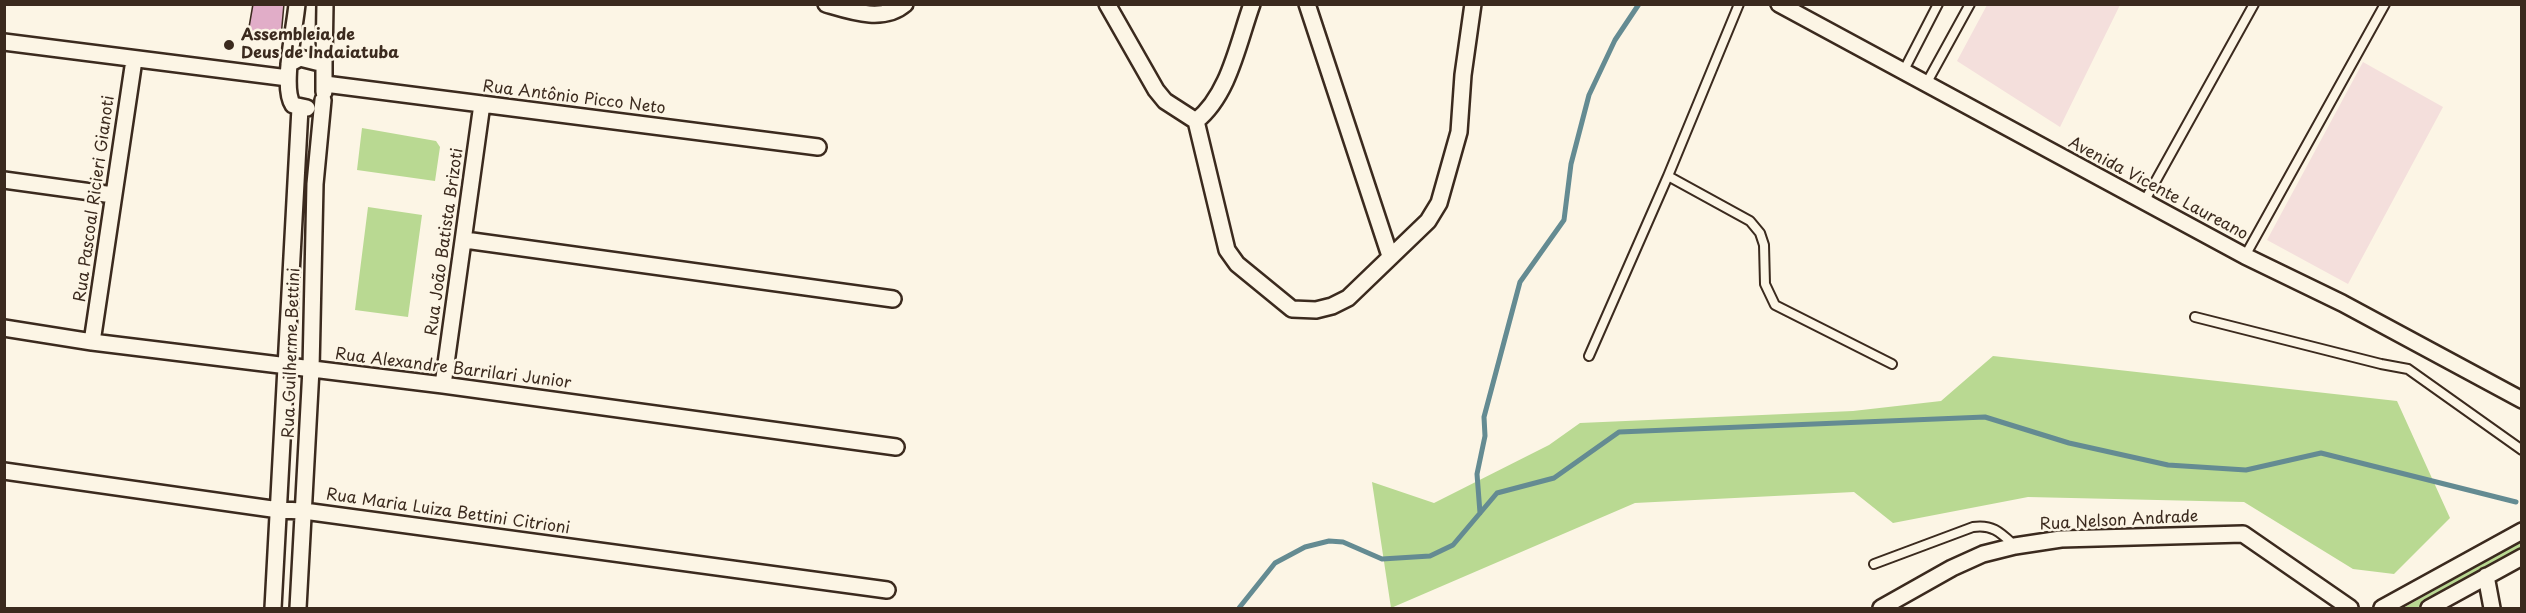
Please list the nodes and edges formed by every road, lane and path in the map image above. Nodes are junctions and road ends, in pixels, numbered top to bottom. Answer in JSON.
{"nodes":[{"id":1,"x":297,"y":4,"type":"edge"},
{"id":2,"x":325,"y":4,"type":"edge"},
{"id":3,"x":826,"y":4,"type":"edge"},
{"id":4,"x":905,"y":4,"type":"edge"},
{"id":5,"x":1107,"y":4,"type":"edge"},
{"id":6,"x":1252,"y":4,"type":"edge"},
{"id":7,"x":1308,"y":4,"type":"edge"},
{"id":8,"x":1473,"y":4,"type":"edge"},
{"id":9,"x":1739,"y":4,"type":"edge"},
{"id":10,"x":1779,"y":4,"type":"edge"},
{"id":11,"x":1938,"y":4,"type":"edge"},
{"id":12,"x":1970,"y":4,"type":"edge"},
{"id":13,"x":2254,"y":4,"type":"edge"},
{"id":14,"x":2385,"y":4,"type":"edge"},
{"id":15,"x":4,"y":42,"type":"edge"},
{"id":16,"x":134,"y":60,"type":"junction"},
{"id":17,"x":324,"y":64,"type":"junction"},
{"id":18,"x":289,"y":71,"type":"junction"},
{"id":19,"x":1903,"y":72,"type":"junction"},
{"id":20,"x":325,"y":84,"type":"junction"},
{"id":21,"x":1926,"y":84,"type":"junction"},
{"id":22,"x":323,"y":100,"type":"junction"},
{"id":23,"x":482,"y":104,"type":"junction"},
{"id":24,"x":300,"y":108,"type":"junction"},
{"id":25,"x":1196,"y":121,"type":"junction"},
{"id":26,"x":818,"y":147,"type":"dead end"},
{"id":27,"x":1668,"y":176,"type":"junction"},
{"id":28,"x":4,"y":180,"type":"edge"},
{"id":29,"x":113,"y":195,"type":"junction"},
{"id":30,"x":2144,"y":202,"type":"junction"},
{"id":31,"x":465,"y":240,"type":"junction"},
{"id":32,"x":1390,"y":256,"type":"junction"},
{"id":33,"x":2245,"y":256,"type":"junction"},
{"id":34,"x":893,"y":299,"type":"dead end"},
{"id":35,"x":2195,"y":317,"type":"dead end"},
{"id":36,"x":4,"y":328,"type":"edge"},
{"id":37,"x":92,"y":342,"type":"junction"},
{"id":38,"x":1589,"y":356,"type":"dead end"},
{"id":39,"x":1892,"y":364,"type":"dead end"},
{"id":40,"x":286,"y":367,"type":"junction"},
{"id":41,"x":311,"y":369,"type":"junction"},
{"id":42,"x":443,"y":385,"type":"junction"},
{"id":43,"x":2522,"y":400,"type":"edge"},
{"id":44,"x":896,"y":447,"type":"dead end"},
{"id":45,"x":2522,"y":450,"type":"edge"},
{"id":46,"x":4,"y":471,"type":"edge"},
{"id":47,"x":279,"y":510,"type":"junction"},
{"id":48,"x":304,"y":511,"type":"junction"},
{"id":49,"x":2522,"y":531,"type":"edge"},
{"id":50,"x":2015,"y":546,"type":"junction"},
{"id":51,"x":2522,"y":557,"type":"edge"},
{"id":52,"x":1874,"y":564,"type":"dead end"},
{"id":53,"x":2486,"y":576,"type":"junction"},
{"id":54,"x":887,"y":590,"type":"dead end"},
{"id":55,"x":273,"y":609,"type":"edge"},
{"id":56,"x":298,"y":609,"type":"edge"},
{"id":57,"x":1881,"y":609,"type":"edge"},
{"id":58,"x":2350,"y":609,"type":"edge"},
{"id":59,"x":2382,"y":609,"type":"edge"},
{"id":60,"x":2429,"y":609,"type":"edge"},
{"id":61,"x":2492,"y":609,"type":"edge"}],
"edges":[{"from":1,"to":18,"type":"street","name":"Rua Guilherme Bettini"},
{"from":2,"to":17,"type":"street","name":"Rua Guilherme Bettini"},
{"from":3,"to":4,"type":"street"},
{"from":5,"to":25,"type":"street"},
{"from":6,"to":25,"type":"street"},
{"from":7,"to":32,"type":"street"},
{"from":8,"to":32,"type":"street"},
{"from":9,"to":27,"type":"lane"},
{"from":10,"to":19,"type":"street","name":"Avenida Vicente Laureano"},
{"from":11,"to":19,"type":"lane"},
{"from":12,"to":21,"type":"lane"},
{"from":13,"to":30,"type":"lane"},
{"from":14,"to":33,"type":"lane"},
{"from":15,"to":16,"type":"street"},
{"from":16,"to":18,"type":"street"},
{"from":16,"to":29,"type":"street","name":"Rua Pascoal Ricieri Gianoti"},
{"from":17,"to":18,"type":"street"},
{"from":17,"to":20,"type":"street","name":"Rua Guilherme Bettini"},
{"from":18,"to":24,"type":"street","name":"Rua Guilherme Bettini"},
{"from":19,"to":21,"type":"street","name":"Avenida Vicente Laureano"},
{"from":20,"to":22,"type":"street","name":"Rua Guilherme Bettini"},
{"from":20,"to":23,"type":"street","name":"Rua Antônio Picco Neto"},
{"from":21,"to":30,"type":"street","name":"Avenida Vicente Laureano"},
{"from":22,"to":24,"type":"street"},
{"from":22,"to":41,"type":"street","name":"Rua Guilherme Bettini"},
{"from":23,"to":26,"type":"street","name":"Rua Antônio Picco Neto"},
{"from":23,"to":31,"type":"street","name":"Rua João Batista Brizoti"},
{"from":24,"to":40,"type":"street","name":"Rua Guilherme Bettini"},
{"from":25,"to":32,"type":"street"},
{"from":27,"to":38,"type":"lane"},
{"from":27,"to":39,"type":"lane"},
{"from":28,"to":29,"type":"street"},
{"from":29,"to":37,"type":"street","name":"Rua Pascoal Ricieri Gianoti"},
{"from":30,"to":33,"type":"street","name":"Avenida Vicente Laureano"},
{"from":31,"to":34,"type":"street"},
{"from":31,"to":42,"type":"street","name":"Rua João Batista Brizoti"},
{"from":33,"to":43,"type":"street","name":"Avenida Vicente Laureano"},
{"from":35,"to":45,"type":"lane"},
{"from":36,"to":37,"type":"street","name":"Rua Alexandre Barrilari Junior"},
{"from":37,"to":40,"type":"street","name":"Rua Alexandre Barrilari Junior"},
{"from":40,"to":41,"type":"street","name":"Rua Alexandre Barrilari Junior"},
{"from":40,"to":47,"type":"street","name":"Rua Guilherme Bettini"},
{"from":41,"to":42,"type":"street","name":"Rua Alexandre Barrilari Junior"},
{"from":41,"to":48,"type":"street","name":"Rua Guilherme Bettini"},
{"from":42,"to":44,"type":"street","name":"Rua Alexandre Barrilari Junior"},
{"from":46,"to":47,"type":"street","name":"Rua Maria Luiza Bettini Citrioni"},
{"from":47,"to":48,"type":"street","name":"Rua Maria Luiza Bettini Citrioni"},
{"from":47,"to":55,"type":"street","name":"Rua Guilherme Bettini"},
{"from":48,"to":54,"type":"street","name":"Rua Maria Luiza Bettini Citrioni"},
{"from":48,"to":56,"type":"street","name":"Rua Guilherme Bettini"},
{"from":49,"to":59,"type":"street"},
{"from":50,"to":52,"type":"lane"},
{"from":50,"to":57,"type":"street","name":"Rua Nelson Andrade"},
{"from":50,"to":58,"type":"street","name":"Rua Nelson Andrade"},
{"from":51,"to":53,"type":"street"},
{"from":53,"to":60,"type":"street"},
{"from":53,"to":61,"type":"street"}]}
